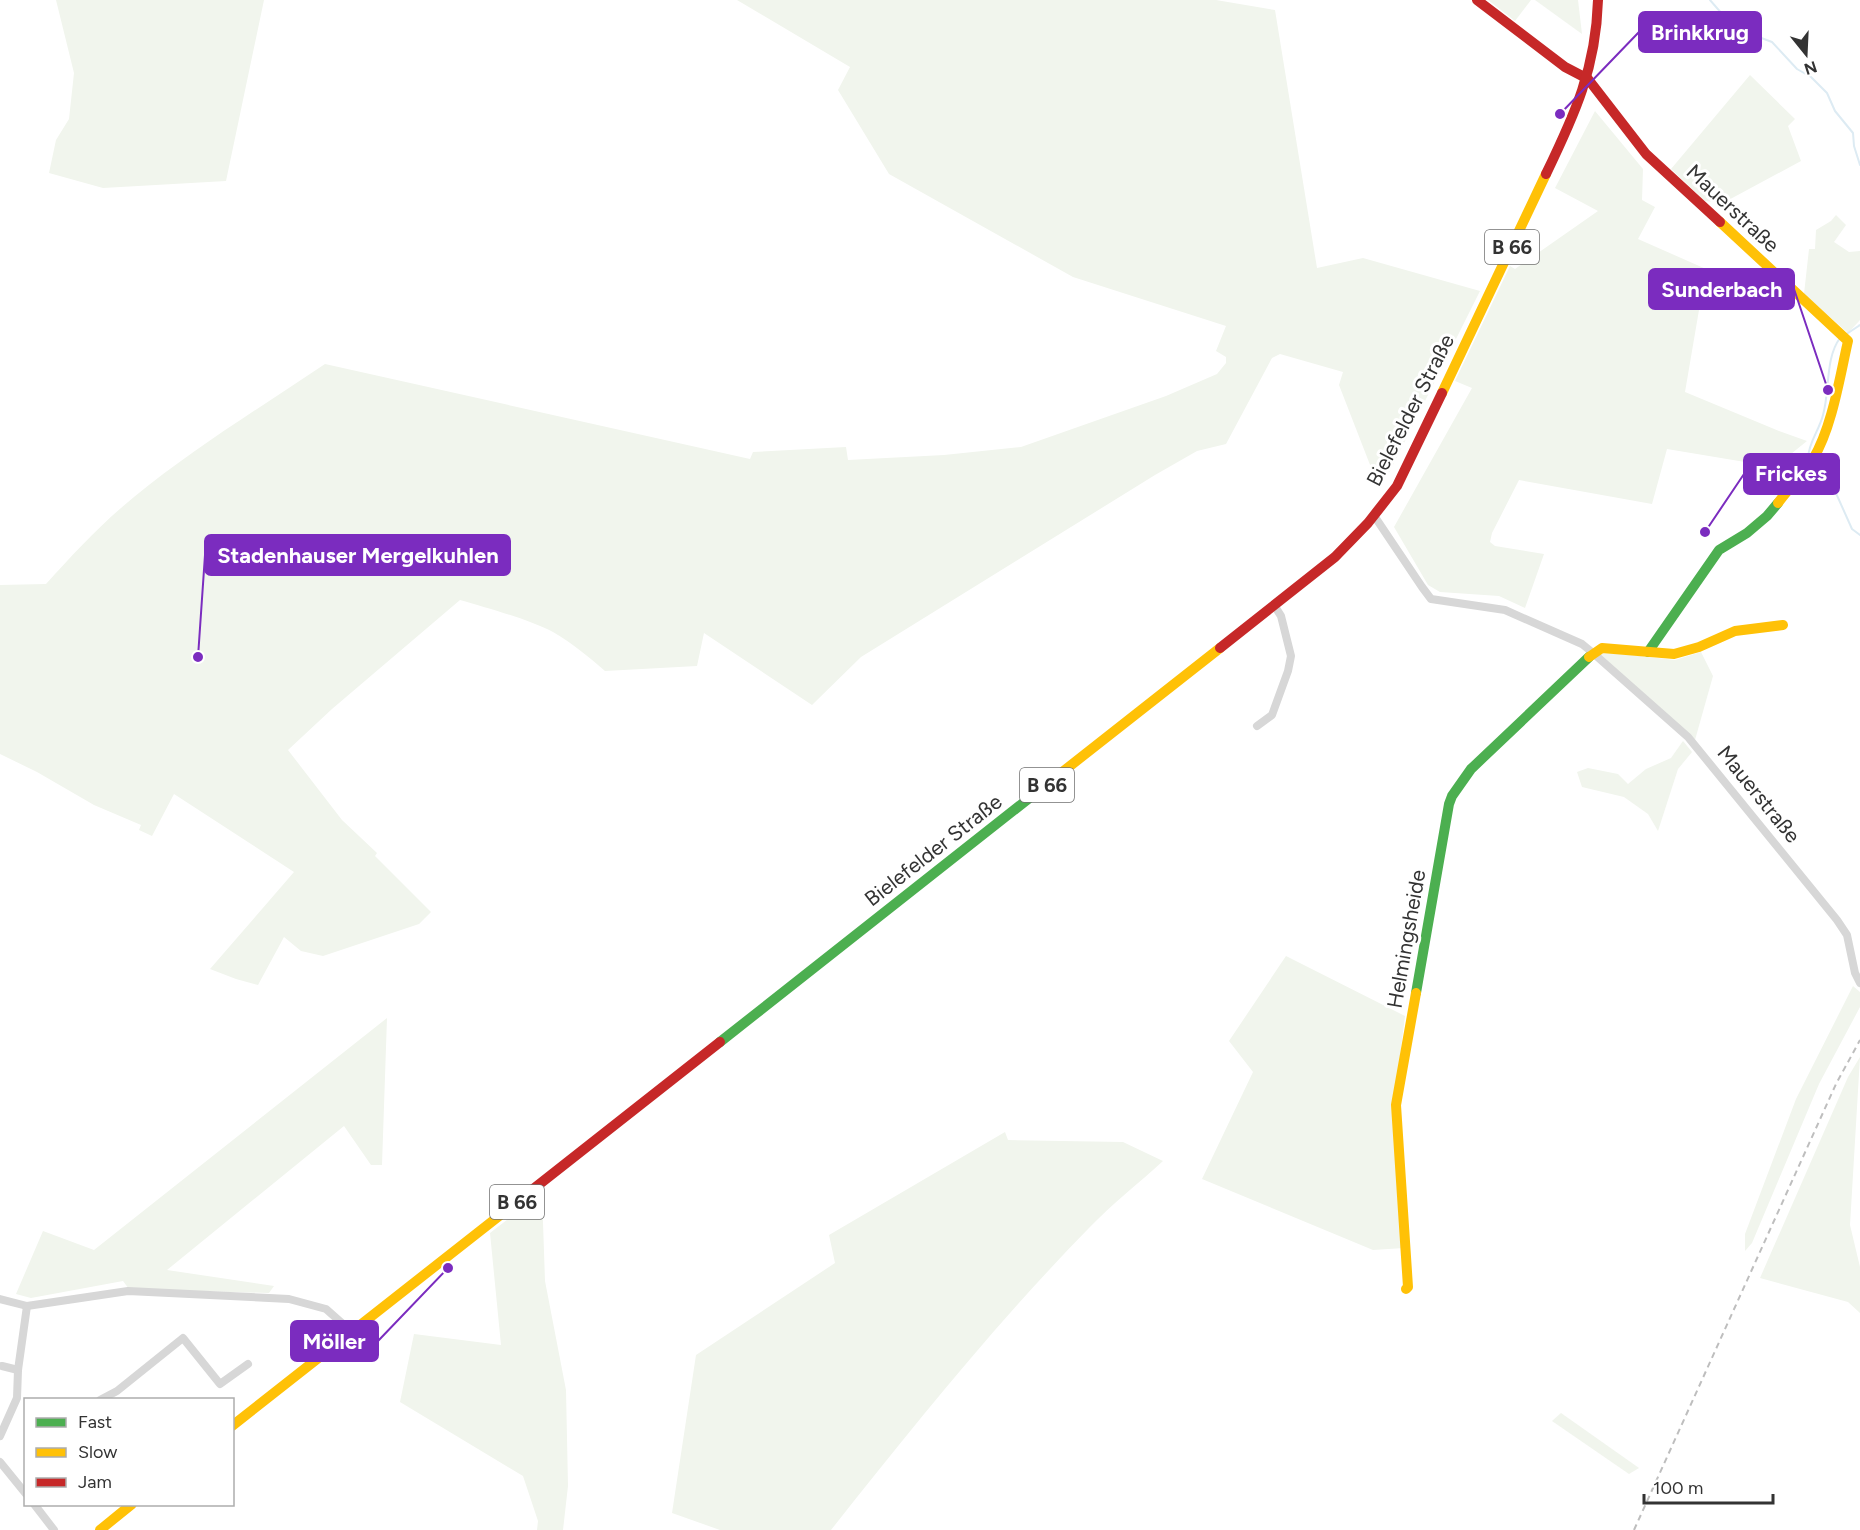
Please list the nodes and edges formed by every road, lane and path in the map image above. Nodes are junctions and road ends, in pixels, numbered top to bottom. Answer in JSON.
{"nodes":[{"id":1,"x":1477,"y":0,"type":"edge"},
{"id":2,"x":1598,"y":0,"type":"edge"},
{"id":3,"x":1588,"y":79,"type":"junction"},
{"id":4,"x":1375,"y":517,"type":"junction"},
{"id":5,"x":1274,"y":605,"type":"junction"},
{"id":6,"x":1783,"y":625,"type":"dead end"},
{"id":7,"x":1648,"y":652,"type":"junction"},
{"id":8,"x":1593,"y":653,"type":"junction"},
{"id":9,"x":1257,"y":726,"type":"dead end"},
{"id":10,"x":1860,"y":984,"type":"edge"},
{"id":11,"x":1406,"y":1289,"type":"dead end"},
{"id":12,"x":0,"y":1299,"type":"edge"},
{"id":13,"x":27,"y":1306,"type":"junction"},
{"id":14,"x":352,"y":1332,"type":"junction"},
{"id":15,"x":248,"y":1364,"type":"dead end"},
{"id":16,"x":2,"y":1366,"type":"dead end"},
{"id":17,"x":18,"y":1370,"type":"junction"},
{"id":18,"x":104,"y":1398,"type":"edge"},
{"id":19,"x":21,"y":1399,"type":"edge"},
{"id":20,"x":234,"y":1424,"type":"edge"},
{"id":21,"x":0,"y":1436,"type":"edge"},
{"id":22,"x":0,"y":1462,"type":"edge"},
{"id":23,"x":3,"y":1472,"type":"edge"},
{"id":24,"x":24,"y":1492,"type":"edge"},
{"id":25,"x":36,"y":1506,"type":"edge"},
{"id":26,"x":130,"y":1506,"type":"edge"},
{"id":27,"x":54,"y":1530,"type":"edge"},
{"id":28,"x":100,"y":1530,"type":"edge"}],
"edges":[{"from":1,"to":3,"type":"main road"},
{"from":2,"to":3,"type":"main road","name":"Bielefelder Straße","number":"B 66"},
{"from":3,"to":4,"type":"main road","name":"Bielefelder Straße","number":"B 66"},
{"from":3,"to":7,"type":"main road","name":"Mauerstraße"},
{"from":4,"to":5,"type":"main road","name":"Bielefelder Straße","number":"B 66"},
{"from":4,"to":8,"type":"street","name":"Mauerstraße"},
{"from":5,"to":9,"type":"street"},
{"from":5,"to":14,"type":"main road","name":"Bielefelder Straße","number":"B 66"},
{"from":6,"to":7,"type":"main road"},
{"from":7,"to":8,"type":"main road"},
{"from":8,"to":10,"type":"street","name":"Mauerstraße"},
{"from":8,"to":11,"type":"main road","name":"Helmingsheide"},
{"from":12,"to":13,"type":"street"},
{"from":13,"to":14,"type":"street"},
{"from":13,"to":17,"type":"street"},
{"from":14,"to":20,"type":"main road","name":"Bielefelder Straße","number":"B 66"},
{"from":15,"to":18,"type":"street"},
{"from":16,"to":17,"type":"street"},
{"from":17,"to":19,"type":"street"},
{"from":19,"to":21,"type":"street"},
{"from":22,"to":23,"type":"street"},
{"from":23,"to":24,"type":"street"},
{"from":25,"to":27,"type":"street"},
{"from":26,"to":28,"type":"main road"}]}
